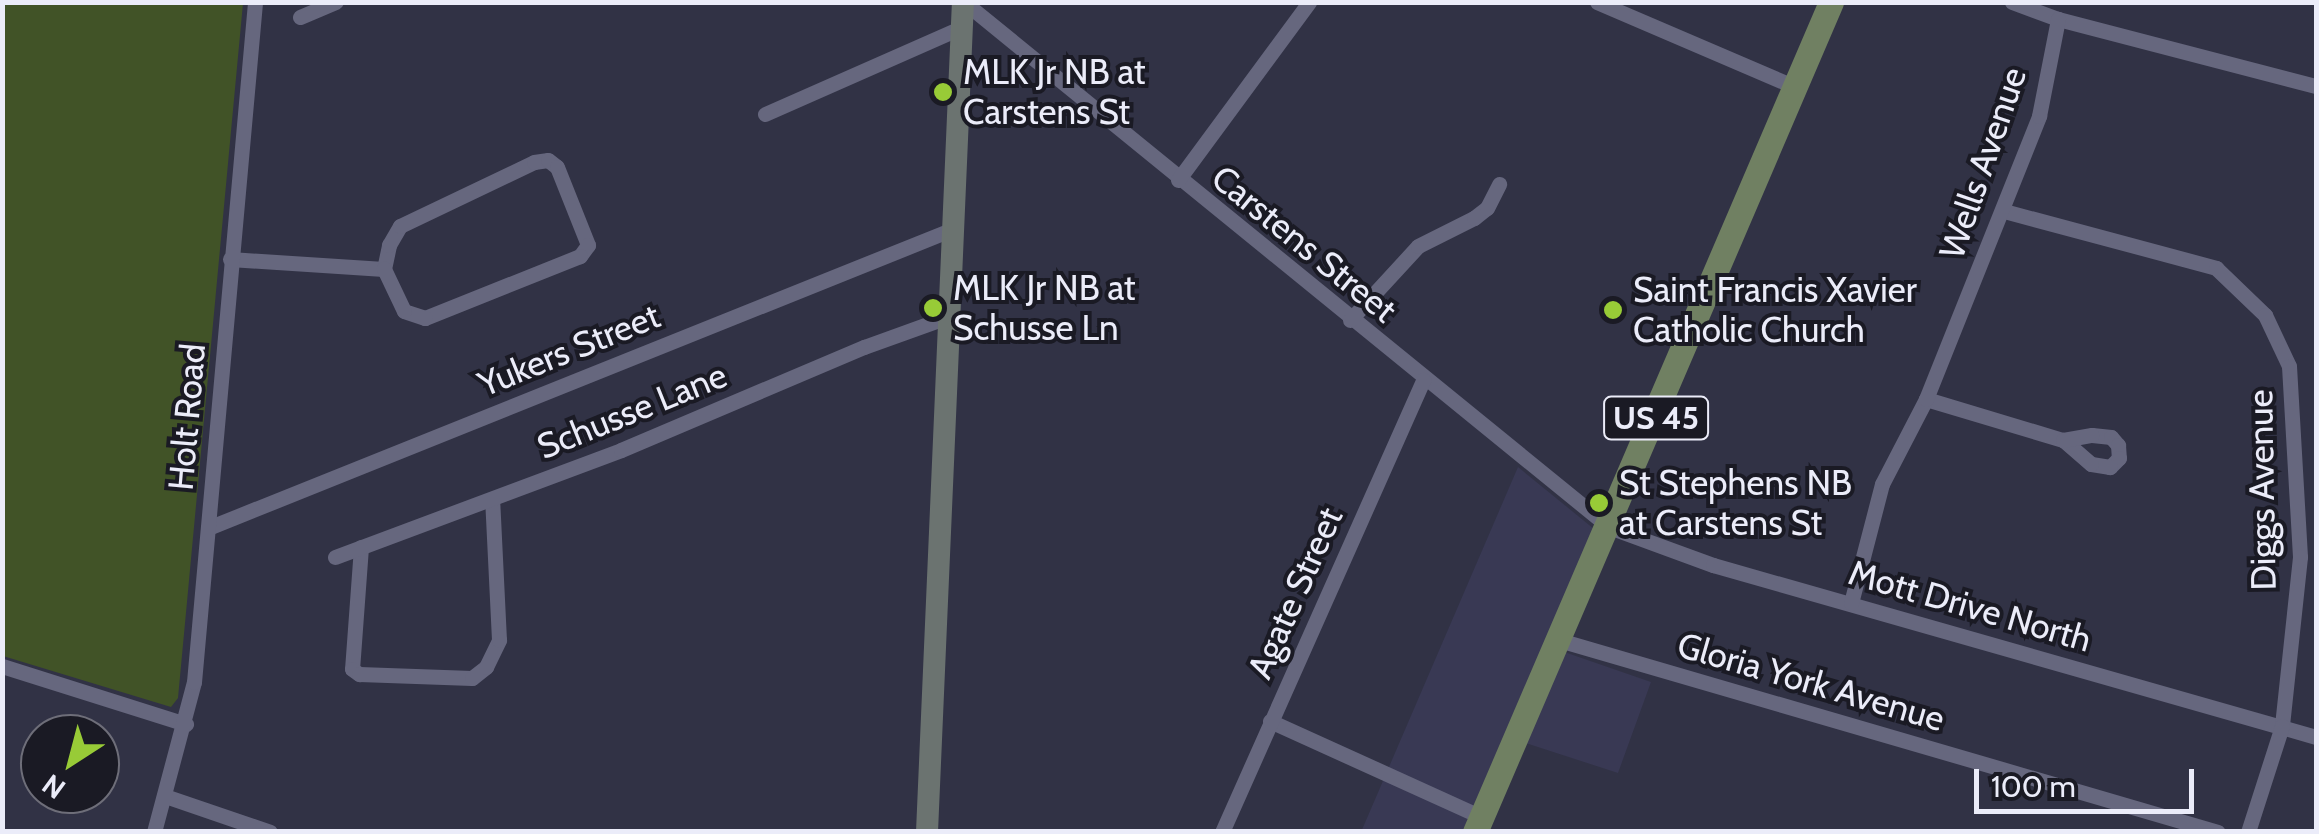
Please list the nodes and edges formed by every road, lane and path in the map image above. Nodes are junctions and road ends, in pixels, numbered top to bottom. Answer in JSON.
{"nodes":[{"id":1,"x":256,"y":2,"type":"edge"},
{"id":2,"x":336,"y":2,"type":"edge"},
{"id":3,"x":963,"y":2,"type":"edge"},
{"id":4,"x":1309,"y":2,"type":"edge"},
{"id":5,"x":1597,"y":2,"type":"edge"},
{"id":6,"x":1832,"y":2,"type":"edge"},
{"id":7,"x":2012,"y":2,"type":"edge"},
{"id":8,"x":300,"y":17,"type":"dead end"},
{"id":9,"x":2058,"y":19,"type":"junction"},
{"id":10,"x":962,"y":27,"type":"junction"},
{"id":11,"x":2316,"y":86,"type":"edge"},
{"id":12,"x":1796,"y":87,"type":"junction"},
{"id":13,"x":765,"y":114,"type":"dead end"},
{"id":14,"x":1178,"y":180,"type":"junction"},
{"id":15,"x":1499,"y":184,"type":"dead end"},
{"id":16,"x":2004,"y":211,"type":"junction"},
{"id":17,"x":953,"y":229,"type":"junction"},
{"id":18,"x":230,"y":259,"type":"junction"},
{"id":19,"x":384,"y":269,"type":"junction"},
{"id":20,"x":950,"y":316,"type":"junction"},
{"id":21,"x":1350,"y":320,"type":"junction"},
{"id":22,"x":1423,"y":380,"type":"junction"},
{"id":23,"x":1926,"y":399,"type":"junction"},
{"id":24,"x":2063,"y":440,"type":"dead end"},
{"id":25,"x":492,"y":499,"type":"junction"},
{"id":26,"x":1608,"y":527,"type":"junction"},
{"id":27,"x":208,"y":528,"type":"junction"},
{"id":28,"x":361,"y":547,"type":"junction"},
{"id":29,"x":335,"y":557,"type":"dead end"},
{"id":30,"x":1851,"y":603,"type":"junction"},
{"id":31,"x":1559,"y":640,"type":"junction"},
{"id":32,"x":2,"y":666,"type":"edge"},
{"id":33,"x":1270,"y":722,"type":"junction"},
{"id":34,"x":186,"y":724,"type":"junction"},
{"id":35,"x":2282,"y":726,"type":"junction"},
{"id":36,"x":2316,"y":737,"type":"edge"},
{"id":37,"x":164,"y":796,"type":"junction"},
{"id":38,"x":1478,"y":824,"type":"edge"},
{"id":39,"x":154,"y":832,"type":"edge"},
{"id":40,"x":270,"y":832,"type":"edge"},
{"id":41,"x":928,"y":832,"type":"edge"},
{"id":42,"x":1222,"y":832,"type":"edge"},
{"id":43,"x":2218,"y":832,"type":"edge"},
{"id":44,"x":2248,"y":832,"type":"edge"}],
"edges":[{"from":1,"to":18,"type":"street","name":"Holt Road"},
{"from":2,"to":8,"type":"street"},
{"from":3,"to":10,"type":"main road"},
{"from":3,"to":14,"type":"street","name":"Carstens Street"},
{"from":4,"to":14,"type":"street"},
{"from":5,"to":12,"type":"street"},
{"from":6,"to":12,"type":"main road","number":"US 45"},
{"from":7,"to":9,"type":"street"},
{"from":9,"to":11,"type":"street"},
{"from":9,"to":16,"type":"street","name":"Wells Avenue"},
{"from":10,"to":13,"type":"street"},
{"from":10,"to":17,"type":"main road"},
{"from":12,"to":26,"type":"main road","number":"US 45"},
{"from":14,"to":21,"type":"street","name":"Carstens Street"},
{"from":15,"to":21,"type":"street"},
{"from":16,"to":23,"type":"street","name":"Wells Avenue"},
{"from":16,"to":35,"type":"street","name":"Diggs Avenue"},
{"from":17,"to":20,"type":"main road"},
{"from":17,"to":27,"type":"street","name":"Yukers Street"},
{"from":18,"to":19,"type":"street"},
{"from":18,"to":27,"type":"street","name":"Holt Road"},
{"from":19,"to":19,"type":"street"},
{"from":20,"to":25,"type":"street","name":"Schusse Lane"},
{"from":20,"to":41,"type":"main road"},
{"from":21,"to":22,"type":"street","name":"Carstens Street"},
{"from":22,"to":26,"type":"street","name":"Carstens Street"},
{"from":22,"to":33,"type":"street","name":"Agate Street"},
{"from":23,"to":24,"type":"street"},
{"from":23,"to":30,"type":"street","name":"Wells Avenue"},
{"from":25,"to":28,"type":"street","name":"Schusse Lane"},
{"from":25,"to":28,"type":"street"},
{"from":26,"to":30,"type":"street","name":"Mott Drive North"},
{"from":26,"to":31,"type":"main road","number":"US 45"},
{"from":27,"to":34,"type":"street","name":"Holt Road"},
{"from":28,"to":29,"type":"street","name":"Schusse Lane"},
{"from":30,"to":35,"type":"street","name":"Mott Drive North"},
{"from":31,"to":38,"type":"main road","number":"US 45"},
{"from":31,"to":43,"type":"street","name":"Gloria York Avenue"},
{"from":32,"to":34,"type":"street"},
{"from":33,"to":38,"type":"street"},
{"from":33,"to":42,"type":"street","name":"Agate Street"},
{"from":34,"to":37,"type":"street","name":"Holt Road"},
{"from":35,"to":36,"type":"street","name":"Mott Drive North"},
{"from":35,"to":44,"type":"street","name":"Diggs Avenue"},
{"from":37,"to":39,"type":"street","name":"Holt Road"},
{"from":37,"to":40,"type":"street"}]}
